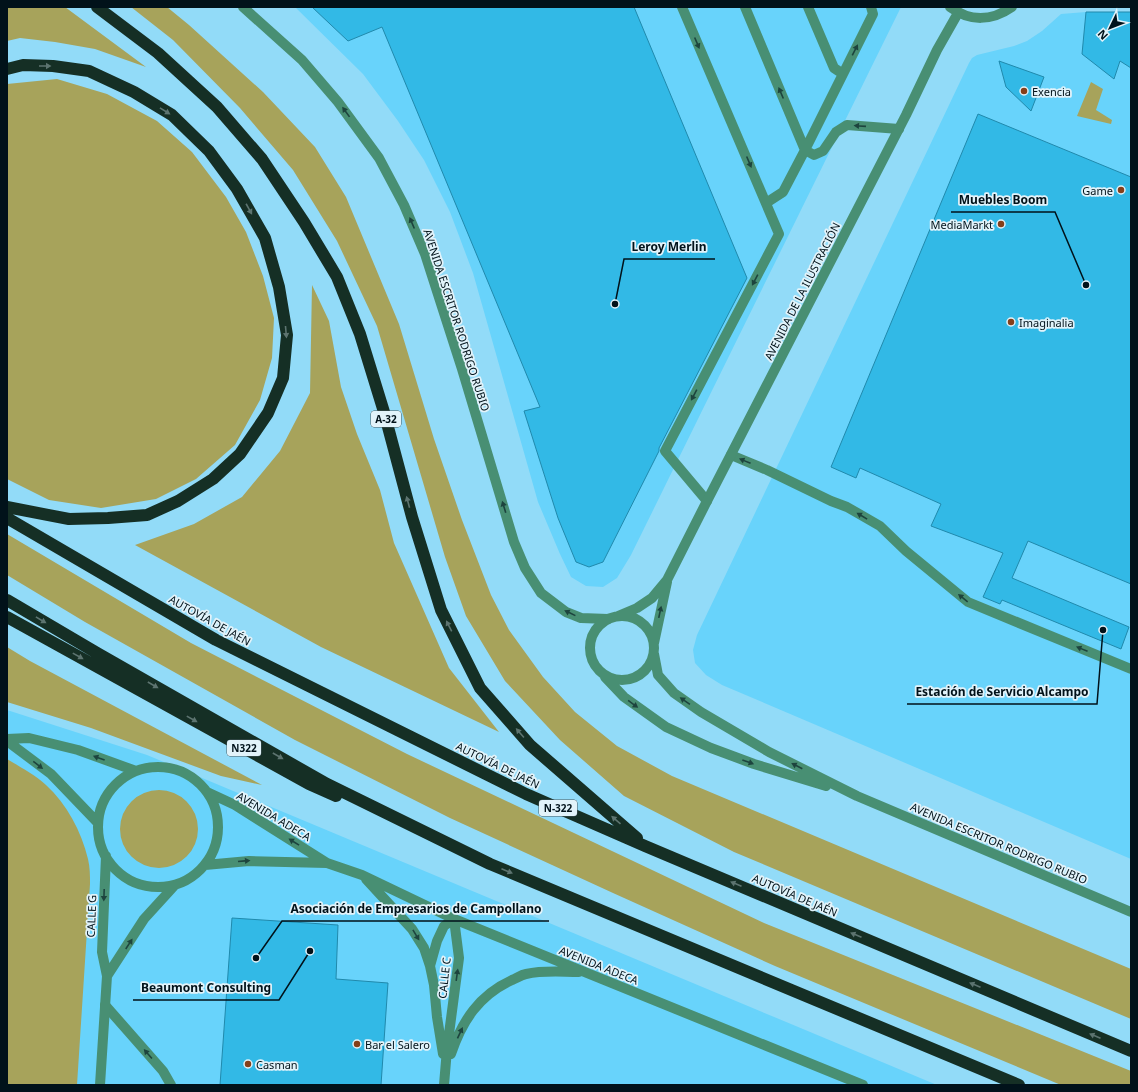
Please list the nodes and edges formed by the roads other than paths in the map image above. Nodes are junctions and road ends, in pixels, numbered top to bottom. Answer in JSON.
{"nodes":[{"id":1,"x":97,"y":7,"type":"edge"},
{"id":2,"x":243,"y":7,"type":"edge"},
{"id":3,"x":682,"y":7,"type":"edge"},
{"id":4,"x":745,"y":7,"type":"edge"},
{"id":5,"x":808,"y":7,"type":"edge"},
{"id":6,"x":871,"y":7,"type":"edge"},
{"id":7,"x":1012,"y":7,"type":"edge"},
{"id":8,"x":954,"y":10,"type":"edge"},
{"id":9,"x":7,"y":70,"type":"edge"},
{"id":10,"x":843,"y":74,"type":"junction"},
{"id":11,"x":899,"y":128,"type":"junction"},
{"id":12,"x":805,"y":150,"type":"junction"},
{"id":13,"x":766,"y":203,"type":"junction"},
{"id":14,"x":731,"y":455,"type":"junction"},
{"id":15,"x":707,"y":501,"type":"junction"},
{"id":16,"x":7,"y":507,"type":"edge"},
{"id":17,"x":7,"y":518,"type":"edge"},
{"id":18,"x":667,"y":580,"type":"junction"},
{"id":19,"x":7,"y":600,"type":"edge"},
{"id":20,"x":618,"y":616,"type":"junction"},
{"id":21,"x":7,"y":617,"type":"edge"},
{"id":22,"x":608,"y":619,"type":"junction"},
{"id":23,"x":654,"y":643,"type":"junction"},
{"id":24,"x":654,"y":654,"type":"junction"},
{"id":25,"x":1131,"y":669,"type":"edge"},
{"id":26,"x":606,"y":677,"type":"junction"},
{"id":27,"x":7,"y":740,"type":"edge"},
{"id":28,"x":136,"y":771,"type":"junction"},
{"id":29,"x":207,"y":792,"type":"junction"},
{"id":30,"x":857,"y":796,"type":"junction"},
{"id":31,"x":98,"y":823,"type":"junction"},
{"id":32,"x":646,"y":846,"type":"junction"},
{"id":33,"x":106,"y":856,"type":"junction"},
{"id":34,"x":327,"y":863,"type":"junction"},
{"id":35,"x":490,"y":864,"type":"junction"},
{"id":36,"x":205,"y":865,"type":"junction"},
{"id":37,"x":362,"y":875,"type":"junction"},
{"id":38,"x":175,"y":885,"type":"junction"},
{"id":39,"x":1131,"y":912,"type":"edge"},
{"id":40,"x":454,"y":919,"type":"junction"},
{"id":41,"x":430,"y":966,"type":"junction"},
{"id":42,"x":585,"y":972,"type":"junction"},
{"id":43,"x":107,"y":976,"type":"junction"},
{"id":44,"x":105,"y":1005,"type":"junction"},
{"id":45,"x":1131,"y":1051,"type":"edge"},
{"id":46,"x":446,"y":1070,"type":"junction"},
{"id":47,"x":100,"y":1085,"type":"edge"},
{"id":48,"x":171,"y":1085,"type":"edge"},
{"id":49,"x":444,"y":1085,"type":"edge"},
{"id":50,"x":863,"y":1085,"type":"edge"},
{"id":51,"x":1019,"y":1085,"type":"edge"}],
"edges":[{"from":32,"to":1,"type":"highway","number":"A-32","one_way":true},
{"from":22,"to":2,"type":"street","name":"AVENIDA ESCRITOR RODRIGO RUBIO","one_way":true},
{"from":3,"to":13,"type":"street","one_way":true},
{"from":12,"to":4,"type":"street","one_way":true},
{"from":5,"to":10,"type":"street"},
{"from":10,"to":6,"type":"street","one_way":true},
{"from":7,"to":8,"type":"street"},
{"from":8,"to":11,"type":"street","name":"AVENIDA DE LA ILUSTRACIÓN"},
{"from":9,"to":16,"type":"highway","one_way":true},
{"from":10,"to":12,"type":"street"},
{"from":11,"to":12,"type":"street","one_way":true},
{"from":11,"to":14,"type":"street","name":"AVENIDA DE LA ILUSTRACIÓN"},
{"from":12,"to":13,"type":"street"},
{"from":13,"to":15,"type":"street","one_way":true},
{"from":14,"to":15,"type":"street","name":"AVENIDA DE LA ILUSTRACIÓN"},
{"from":25,"to":14,"type":"street","one_way":true},
{"from":15,"to":18,"type":"street","name":"AVENIDA DE LA ILUSTRACIÓN"},
{"from":17,"to":32,"type":"highway","name":"AUTOVÍA DE JAÉN","number":"N-322"},
{"from":18,"to":20,"type":"street","name":"AVENIDA DE LA ILUSTRACIÓN"},
{"from":23,"to":18,"type":"street","name":"AVENIDA DE LA ILUSTRACIÓN","one_way":true},
{"from":19,"to":35,"type":"highway","one_way":true},
{"from":20,"to":22,"type":"street"},
{"from":20,"to":23,"type":"street"},
{"from":21,"to":35,"type":"highway","number":"N322","one_way":true},
{"from":22,"to":26,"type":"street"},
{"from":23,"to":24,"type":"street"},
{"from":24,"to":26,"type":"street"},
{"from":30,"to":24,"type":"street","name":"AVENIDA ESCRITOR RODRIGO RUBIO","one_way":true},
{"from":26,"to":30,"type":"street","name":"AVENIDA ESCRITOR RODRIGO RUBIO","one_way":true},
{"from":28,"to":27,"type":"street","one_way":true},
{"from":27,"to":31,"type":"street","one_way":true},
{"from":28,"to":29,"type":"street"},
{"from":28,"to":31,"type":"street"},
{"from":34,"to":29,"type":"street","name":"AVENIDA ADECA","one_way":true},
{"from":29,"to":36,"type":"street"},
{"from":30,"to":39,"type":"street","name":"AVENIDA ESCRITOR RODRIGO RUBIO"},
{"from":31,"to":33,"type":"street"},
{"from":45,"to":32,"type":"highway","name":"AUTOVÍA DE JAÉN","number":"N-322","one_way":true},
{"from":33,"to":38,"type":"street"},
{"from":33,"to":43,"type":"street","name":"CALLE G","one_way":true},
{"from":36,"to":34,"type":"street","name":"AVENIDA ADECA","one_way":true},
{"from":34,"to":37,"type":"street","name":"AVENIDA ADECA"},
{"from":35,"to":51,"type":"highway","one_way":true},
{"from":36,"to":38,"type":"street"},
{"from":37,"to":40,"type":"street","name":"AVENIDA ADECA"},
{"from":37,"to":41,"type":"street","name":"CALLE C","one_way":true},
{"from":43,"to":38,"type":"street","name":"CALLE G","one_way":true},
{"from":40,"to":41,"type":"street","name":"CALLE C"},
{"from":40,"to":42,"type":"street","name":"AVENIDA ADECA"},
{"from":46,"to":40,"type":"street","name":"CALLE C","one_way":true},
{"from":41,"to":46,"type":"street","name":"CALLE C"},
{"from":46,"to":42,"type":"street","name":"CALLE C","one_way":true},
{"from":42,"to":50,"type":"street","name":"AVENIDA ADECA"},
{"from":43,"to":44,"type":"street","name":"CALLE G"},
{"from":44,"to":47,"type":"street","name":"CALLE G"},
{"from":48,"to":44,"type":"street","one_way":true},
{"from":46,"to":49,"type":"street","name":"CALLE C"}]}
